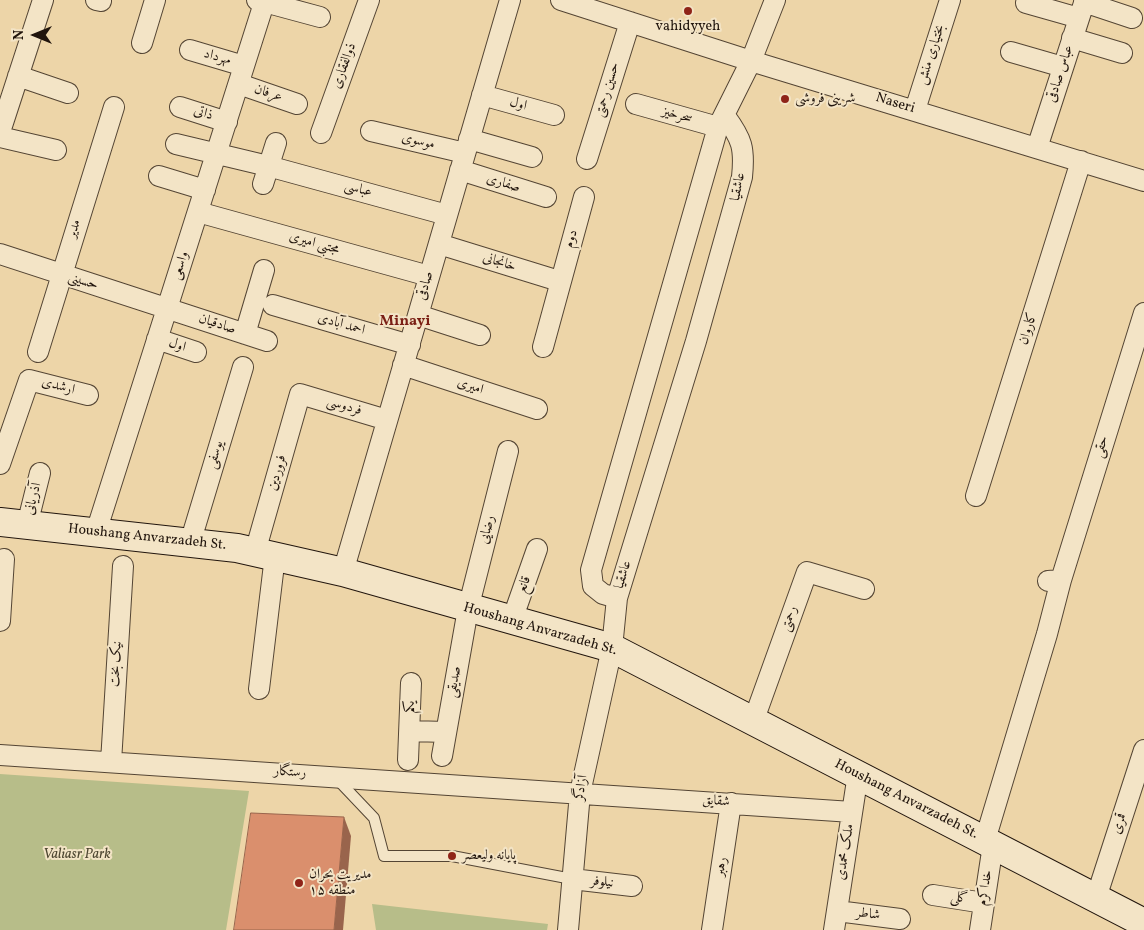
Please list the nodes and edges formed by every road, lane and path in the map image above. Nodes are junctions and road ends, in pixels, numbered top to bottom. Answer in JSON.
{"nodes":[{"id":1,"x":43,"y":0,"type":"edge"},
{"id":2,"x":155,"y":0,"type":"edge"},
{"id":3,"x":369,"y":0,"type":"edge"},
{"id":4,"x":510,"y":0,"type":"edge"},
{"id":5,"x":561,"y":0,"type":"edge"},
{"id":6,"x":775,"y":0,"type":"edge"},
{"id":7,"x":950,"y":0,"type":"edge"},
{"id":8,"x":262,"y":1,"type":"edge"},
{"id":9,"x":1026,"y":2,"type":"dead end"},
{"id":10,"x":1082,"y":7,"type":"edge"},
{"id":11,"x":320,"y":17,"type":"dead end"},
{"id":12,"x":1132,"y":18,"type":"dead end"},
{"id":13,"x":630,"y":22,"type":"junction"},
{"id":14,"x":1072,"y":38,"type":"junction"},
{"id":15,"x":142,"y":42,"type":"dead end"},
{"id":16,"x":190,"y":50,"type":"dead end"},
{"id":17,"x":1011,"y":52,"type":"dead end"},
{"id":18,"x":1122,"y":53,"type":"dead end"},
{"id":19,"x":751,"y":61,"type":"junction"},
{"id":20,"x":1063,"y":67,"type":"junction"},
{"id":21,"x":242,"y":75,"type":"junction"},
{"id":22,"x":18,"y":76,"type":"junction"},
{"id":23,"x":68,"y":93,"type":"dead end"},
{"id":24,"x":482,"y":95,"type":"junction"},
{"id":25,"x":297,"y":104,"type":"dead end"},
{"id":26,"x":636,"y":104,"type":"dead end"},
{"id":27,"x":114,"y":107,"type":"dead end"},
{"id":28,"x":180,"y":107,"type":"dead end"},
{"id":29,"x":915,"y":110,"type":"junction"},
{"id":30,"x":554,"y":115,"type":"dead end"},
{"id":31,"x":227,"y":122,"type":"junction"},
{"id":32,"x":722,"y":122,"type":"junction"},
{"id":33,"x":371,"y":131,"type":"dead end"},
{"id":34,"x":0,"y":132,"type":"edge"},
{"id":35,"x":322,"y":132,"type":"dead end"},
{"id":36,"x":0,"y":137,"type":"edge"},
{"id":37,"x":276,"y":143,"type":"dead end"},
{"id":38,"x":176,"y":144,"type":"dead end"},
{"id":39,"x":1037,"y":148,"type":"junction"},
{"id":40,"x":56,"y":150,"type":"dead end"},
{"id":41,"x":217,"y":154,"type":"junction"},
{"id":42,"x":465,"y":154,"type":"junction"},
{"id":43,"x":532,"y":157,"type":"dead end"},
{"id":44,"x":586,"y":159,"type":"dead end"},
{"id":45,"x":1081,"y":161,"type":"junction"},
{"id":46,"x":266,"y":175,"type":"junction"},
{"id":47,"x":159,"y":176,"type":"dead end"},
{"id":48,"x":1144,"y":181,"type":"edge"},
{"id":49,"x":205,"y":190,"type":"junction"},
{"id":50,"x":546,"y":197,"type":"dead end"},
{"id":51,"x":584,"y":197,"type":"dead end"},
{"id":52,"x":198,"y":212,"type":"junction"},
{"id":53,"x":447,"y":215,"type":"junction"},
{"id":54,"x":439,"y":244,"type":"junction"},
{"id":55,"x":0,"y":254,"type":"edge"},
{"id":56,"x":264,"y":270,"type":"dead end"},
{"id":57,"x":61,"y":275,"type":"junction"},
{"id":58,"x":429,"y":276,"type":"junction"},
{"id":59,"x":559,"y":281,"type":"junction"},
{"id":60,"x":273,"y":305,"type":"dead end"},
{"id":61,"x":167,"y":309,"type":"junction"},
{"id":62,"x":1144,"y":314,"type":"edge"},
{"id":63,"x":418,"y":315,"type":"junction"},
{"id":64,"x":245,"y":334,"type":"junction"},
{"id":65,"x":480,"y":335,"type":"dead end"},
{"id":66,"x":158,"y":340,"type":"junction"},
{"id":67,"x":267,"y":341,"type":"dead end"},
{"id":68,"x":410,"y":345,"type":"junction"},
{"id":69,"x":543,"y":347,"type":"dead end"},
{"id":70,"x":38,"y":352,"type":"dead end"},
{"id":71,"x":196,"y":352,"type":"dead end"},
{"id":72,"x":403,"y":365,"type":"junction"},
{"id":73,"x":243,"y":367,"type":"dead end"},
{"id":74,"x":300,"y":394,"type":"joint"},
{"id":75,"x":88,"y":395,"type":"dead end"},
{"id":76,"x":537,"y":409,"type":"dead end"},
{"id":77,"x":388,"y":420,"type":"junction"},
{"id":78,"x":508,"y":450,"type":"dead end"},
{"id":79,"x":0,"y":464,"type":"edge"},
{"id":80,"x":40,"y":473,"type":"dead end"},
{"id":81,"x":976,"y":496,"type":"dead end"},
{"id":82,"x":0,"y":522,"type":"edge"},
{"id":83,"x":27,"y":524,"type":"junction"},
{"id":84,"x":96,"y":532,"type":"junction"},
{"id":85,"x":190,"y":543,"type":"junction"},
{"id":86,"x":538,"y":549,"type":"dead end"},
{"id":87,"x":265,"y":554,"type":"junction"},
{"id":88,"x":4,"y":559,"type":"dead end"},
{"id":89,"x":123,"y":566,"type":"dead end"},
{"id":90,"x":343,"y":572,"type":"junction"},
{"id":91,"x":864,"y":589,"type":"dead end"},
{"id":92,"x":617,"y":598,"type":"junction"},
{"id":93,"x":468,"y":609,"type":"junction"},
{"id":94,"x":512,"y":620,"type":"junction"},
{"id":95,"x":0,"y":621,"type":"edge"},
{"id":96,"x":612,"y":648,"type":"junction"},
{"id":97,"x":411,"y":683,"type":"dead end"},
{"id":98,"x":259,"y":689,"type":"dead end"},
{"id":99,"x":754,"y":722,"type":"junction"},
{"id":100,"x":410,"y":731,"type":"junction"},
{"id":101,"x":446,"y":732,"type":"junction"},
{"id":102,"x":1144,"y":750,"type":"edge"},
{"id":103,"x":0,"y":755,"type":"edge"},
{"id":104,"x":442,"y":756,"type":"dead end"},
{"id":105,"x":408,"y":760,"type":"dead end"},
{"id":106,"x":111,"y":762,"type":"junction"},
{"id":107,"x":858,"y":774,"type":"junction"},
{"id":108,"x":334,"y":776,"type":"junction"},
{"id":109,"x":580,"y":793,"type":"junction"},
{"id":110,"x":731,"y":803,"type":"junction"},
{"id":111,"x":852,"y":812,"type":"junction"},
{"id":112,"x":989,"y":842,"type":"junction"},
{"id":113,"x":572,"y":879,"type":"junction"},
{"id":114,"x":632,"y":886,"type":"dead end"},
{"id":115,"x":933,"y":895,"type":"dead end"},
{"id":116,"x":1096,"y":898,"type":"junction"},
{"id":117,"x":984,"y":903,"type":"junction"},
{"id":118,"x":900,"y":919,"type":"dead end"},
{"id":119,"x":835,"y":920,"type":"edge"},
{"id":120,"x":1144,"y":923,"type":"edge"},
{"id":121,"x":568,"y":930,"type":"edge"},
{"id":122,"x":712,"y":930,"type":"edge"},
{"id":123,"x":980,"y":930,"type":"edge"}],
"edges":[{"from":1,"to":22,"type":"street"},
{"from":2,"to":15,"type":"street"},
{"from":3,"to":35,"type":"street","name":"ذوالفقاری"},
{"from":4,"to":24,"type":"street","name":"صادقی"},
{"from":5,"to":13,"type":"street","name":"Naseri"},
{"from":6,"to":19,"type":"street","name":"عاشقیا"},
{"from":7,"to":29,"type":"street","name":"بختیاری منش"},
{"from":8,"to":11,"type":"street"},
{"from":8,"to":21,"type":"street","name":"واسعی"},
{"from":9,"to":10,"type":"street"},
{"from":10,"to":12,"type":"street"},
{"from":10,"to":14,"type":"street","name":"عباس صادقی"},
{"from":13,"to":19,"type":"street","name":"Naseri"},
{"from":13,"to":44,"type":"street","name":"حسین رحمتی"},
{"from":14,"to":18,"type":"street"},
{"from":14,"to":20,"type":"street","name":"عباس صادقی"},
{"from":16,"to":21,"type":"street","name":"مهرداد"},
{"from":17,"to":20,"type":"street"},
{"from":19,"to":29,"type":"street","name":"Naseri"},
{"from":19,"to":32,"type":"street","name":"عاشقیا"},
{"from":20,"to":39,"type":"street","name":"عباس صادقی"},
{"from":21,"to":25,"type":"street","name":"عرفان"},
{"from":21,"to":31,"type":"street","name":"واسعی"},
{"from":22,"to":23,"type":"street"},
{"from":22,"to":34,"type":"street"},
{"from":24,"to":30,"type":"street","name":"اول"},
{"from":24,"to":42,"type":"street","name":"صادقی"},
{"from":26,"to":32,"type":"street","name":"سحرخیز"},
{"from":27,"to":57,"type":"street","name":"مدیر"},
{"from":28,"to":31,"type":"street","name":"ذاتی"},
{"from":29,"to":39,"type":"street","name":"Naseri"},
{"from":31,"to":41,"type":"street","name":"واسعی"},
{"from":32,"to":92,"type":"street","name":"عاشقیا"},
{"from":32,"to":92,"type":"street","name":"عاشقیا"},
{"from":33,"to":42,"type":"street","name":"موسوی"},
{"from":36,"to":40,"type":"street"},
{"from":37,"to":46,"type":"street"},
{"from":38,"to":41,"type":"street"},
{"from":39,"to":45,"type":"street","name":"Naseri"},
{"from":41,"to":46,"type":"street","name":"عباسی"},
{"from":41,"to":49,"type":"street","name":"واسعی"},
{"from":42,"to":43,"type":"street"},
{"from":42,"to":50,"type":"street","name":"صفاری"},
{"from":42,"to":53,"type":"street","name":"صادقی"},
{"from":45,"to":48,"type":"street","name":"Naseri"},
{"from":45,"to":81,"type":"street","name":"کاروان"},
{"from":46,"to":53,"type":"street","name":"عباسی"},
{"from":47,"to":49,"type":"street"},
{"from":49,"to":52,"type":"street","name":"واسعی"},
{"from":51,"to":59,"type":"street","name":"دوم"},
{"from":52,"to":58,"type":"street","name":"مجتبی امیری"},
{"from":52,"to":61,"type":"street","name":"واسعی"},
{"from":53,"to":54,"type":"street","name":"صادقی"},
{"from":54,"to":58,"type":"street","name":"صادقی"},
{"from":54,"to":59,"type":"street","name":"خانجانی"},
{"from":55,"to":57,"type":"street","name":"حسینی"},
{"from":56,"to":64,"type":"street"},
{"from":57,"to":61,"type":"street","name":"حسینی"},
{"from":57,"to":70,"type":"street","name":"مدیر"},
{"from":58,"to":63,"type":"street","name":"صادقی"},
{"from":59,"to":69,"type":"street"},
{"from":60,"to":68,"type":"street","name":"احمد آبادی"},
{"from":61,"to":64,"type":"street","name":"صادقیان"},
{"from":61,"to":66,"type":"street","name":"واسعی"},
{"from":62,"to":112,"type":"street","name":"حقی"},
{"from":63,"to":65,"type":"street"},
{"from":63,"to":68,"type":"street","name":"صادقی"},
{"from":64,"to":67,"type":"street","name":"صادقیان"},
{"from":66,"to":71,"type":"street","name":"اول"},
{"from":66,"to":84,"type":"street","name":"واسعی"},
{"from":68,"to":72,"type":"street","name":"صادقی"},
{"from":72,"to":76,"type":"street","name":"امیری"},
{"from":72,"to":77,"type":"street","name":"صادقی"},
{"from":73,"to":85,"type":"street","name":"یوسفی"},
{"from":74,"to":77,"type":"street","name":"فردوسی"},
{"from":74,"to":87,"type":"street","name":"فروردین"},
{"from":75,"to":79,"type":"street","name":"ارشدی"},
{"from":77,"to":90,"type":"street","name":"صادقی"},
{"from":78,"to":93,"type":"street","name":"رضایی"},
{"from":80,"to":83,"type":"street","name":"آذریانی"},
{"from":82,"to":83,"type":"main road","name":"Houshang Anvarzadeh St."},
{"from":83,"to":84,"type":"main road","name":"Houshang Anvarzadeh St."},
{"from":84,"to":85,"type":"main road","name":"Houshang Anvarzadeh St."},
{"from":85,"to":87,"type":"main road","name":"Houshang Anvarzadeh St."},
{"from":86,"to":94,"type":"street","name":"قانع"},
{"from":87,"to":90,"type":"main road","name":"Houshang Anvarzadeh St."},
{"from":87,"to":98,"type":"street","name":"فروردین"},
{"from":88,"to":95,"type":"street"},
{"from":89,"to":106,"type":"street","name":"نیک بخت"},
{"from":90,"to":93,"type":"main road","name":"Houshang Anvarzadeh St."},
{"from":91,"to":99,"type":"street","name":"رحمتی"},
{"from":92,"to":96,"type":"street","name":"آزادگر"},
{"from":93,"to":94,"type":"main road","name":"Houshang Anvarzadeh St."},
{"from":93,"to":101,"type":"street","name":"صدیقی"},
{"from":94,"to":96,"type":"main road","name":"Houshang Anvarzadeh St."},
{"from":96,"to":99,"type":"main road","name":"Houshang Anvarzadeh St."},
{"from":96,"to":109,"type":"street","name":"آزادگر"},
{"from":97,"to":100,"type":"street","name":"یکم"},
{"from":99,"to":107,"type":"main road","name":"Houshang Anvarzadeh St."},
{"from":100,"to":101,"type":"street","name":"یکم"},
{"from":100,"to":105,"type":"street","name":"یکم"},
{"from":101,"to":104,"type":"street","name":"صدیقی"},
{"from":102,"to":116,"type":"street","name":"قمری"},
{"from":103,"to":106,"type":"street","name":"رستگار"},
{"from":106,"to":108,"type":"street","name":"رستگار"},
{"from":107,"to":111,"type":"street","name":"ملک محمدی"},
{"from":107,"to":112,"type":"main road","name":"Houshang Anvarzadeh St."},
{"from":108,"to":109,"type":"street","name":"رستگار"},
{"from":108,"to":113,"type":"lane"},
{"from":109,"to":110,"type":"street","name":"شقایق"},
{"from":109,"to":113,"type":"street","name":"آزادگر"},
{"from":110,"to":111,"type":"street","name":"شقایق"},
{"from":110,"to":122,"type":"street","name":"رهبر"},
{"from":111,"to":119,"type":"street","name":"ملک محمدی"},
{"from":112,"to":116,"type":"main road","name":"Houshang Anvarzadeh St."},
{"from":112,"to":117,"type":"street","name":"خداکرم"},
{"from":113,"to":114,"type":"street","name":"نیلوفر"},
{"from":113,"to":121,"type":"street","name":"آزادگر"},
{"from":115,"to":117,"type":"street","name":"گلی"},
{"from":116,"to":120,"type":"main road","name":"Houshang Anvarzadeh St."},
{"from":117,"to":123,"type":"street","name":"خداکرم"},
{"from":118,"to":119,"type":"street","name":"شاطر"}]}
